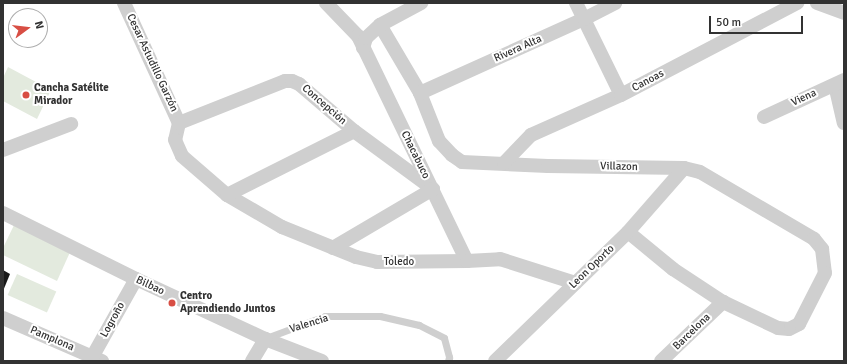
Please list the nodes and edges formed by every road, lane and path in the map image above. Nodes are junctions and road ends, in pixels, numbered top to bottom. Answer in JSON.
{"nodes":[{"id":1,"x":124,"y":3,"type":"edge"},
{"id":2,"x":326,"y":3,"type":"edge"},
{"id":3,"x":422,"y":3,"type":"edge"},
{"id":4,"x":576,"y":3,"type":"edge"},
{"id":5,"x":615,"y":3,"type":"edge"},
{"id":6,"x":797,"y":3,"type":"edge"},
{"id":7,"x":817,"y":3,"type":"edge"},
{"id":8,"x":844,"y":14,"type":"edge"},
{"id":9,"x":584,"y":19,"type":"junction"},
{"id":10,"x":380,"y":25,"type":"junction"},
{"id":11,"x":363,"y":48,"type":"junction"},
{"id":12,"x":839,"y":82,"type":"edge"},
{"id":13,"x":420,"y":93,"type":"junction"},
{"id":14,"x":621,"y":95,"type":"junction"},
{"id":15,"x":764,"y":117,"type":"dead end"},
{"id":16,"x":179,"y":123,"type":"junction"},
{"id":17,"x":844,"y":123,"type":"edge"},
{"id":18,"x":71,"y":124,"type":"dead end"},
{"id":19,"x":354,"y":131,"type":"junction"},
{"id":20,"x":3,"y":150,"type":"edge"},
{"id":21,"x":504,"y":163,"type":"junction"},
{"id":22,"x":684,"y":168,"type":"junction"},
{"id":23,"x":433,"y":189,"type":"junction"},
{"id":24,"x":227,"y":195,"type":"junction"},
{"id":25,"x":3,"y":213,"type":"edge"},
{"id":26,"x":628,"y":232,"type":"junction"},
{"id":27,"x":333,"y":248,"type":"junction"},
{"id":28,"x":467,"y":261,"type":"junction"},
{"id":29,"x":136,"y":279,"type":"junction"},
{"id":30,"x":575,"y":283,"type":"junction"},
{"id":31,"x":723,"y":302,"type":"junction"},
{"id":32,"x":3,"y":318,"type":"edge"},
{"id":33,"x":265,"y":339,"type":"junction"},
{"id":34,"x":95,"y":360,"type":"edge"},
{"id":35,"x":252,"y":361,"type":"edge"},
{"id":36,"x":322,"y":361,"type":"edge"},
{"id":37,"x":448,"y":361,"type":"edge"},
{"id":38,"x":495,"y":361,"type":"edge"},
{"id":39,"x":661,"y":361,"type":"edge"}],
"edges":[{"from":1,"to":16,"type":"street","name":"Cesar Astudillo Garzón"},
{"from":2,"to":11,"type":"street","name":"Chacabuco"},
{"from":3,"to":10,"type":"street"},
{"from":4,"to":9,"type":"street"},
{"from":5,"to":9,"type":"street","name":"Rivera Alta"},
{"from":6,"to":14,"type":"street","name":"Canoas"},
{"from":7,"to":8,"type":"street"},
{"from":9,"to":13,"type":"street","name":"Rivera Alta"},
{"from":9,"to":14,"type":"street"},
{"from":10,"to":11,"type":"street"},
{"from":10,"to":13,"type":"street","name":"Villazon"},
{"from":11,"to":23,"type":"street","name":"Chacabuco"},
{"from":12,"to":15,"type":"street","name":"Viena"},
{"from":12,"to":17,"type":"street"},
{"from":13,"to":21,"type":"street","name":"Villazon"},
{"from":14,"to":21,"type":"street","name":"Canoas"},
{"from":16,"to":19,"type":"street","name":"Concepción"},
{"from":16,"to":24,"type":"street","name":"Toledo"},
{"from":18,"to":20,"type":"street"},
{"from":19,"to":23,"type":"street","name":"Concepción"},
{"from":19,"to":24,"type":"street"},
{"from":21,"to":22,"type":"street","name":"Villazon"},
{"from":22,"to":26,"type":"street","name":"Leon Oporto"},
{"from":22,"to":31,"type":"street","name":"Villazon"},
{"from":23,"to":27,"type":"street"},
{"from":23,"to":28,"type":"street","name":"Chacabuco"},
{"from":24,"to":27,"type":"street","name":"Toledo"},
{"from":25,"to":29,"type":"street","name":"Bilbao"},
{"from":26,"to":30,"type":"street","name":"Leon Oporto"},
{"from":26,"to":31,"type":"street"},
{"from":27,"to":28,"type":"street","name":"Toledo"},
{"from":28,"to":30,"type":"street","name":"Toledo"},
{"from":29,"to":33,"type":"street","name":"Bilbao"},
{"from":29,"to":34,"type":"street","name":"Logroño"},
{"from":30,"to":38,"type":"street","name":"Leon Oporto"},
{"from":31,"to":39,"type":"street","name":"Barcelona"},
{"from":32,"to":34,"type":"street","name":"Pamplona"},
{"from":33,"to":35,"type":"street"},
{"from":33,"to":36,"type":"street","name":"Bilbao"},
{"from":33,"to":37,"type":"lane","name":"Valencia"}]}
